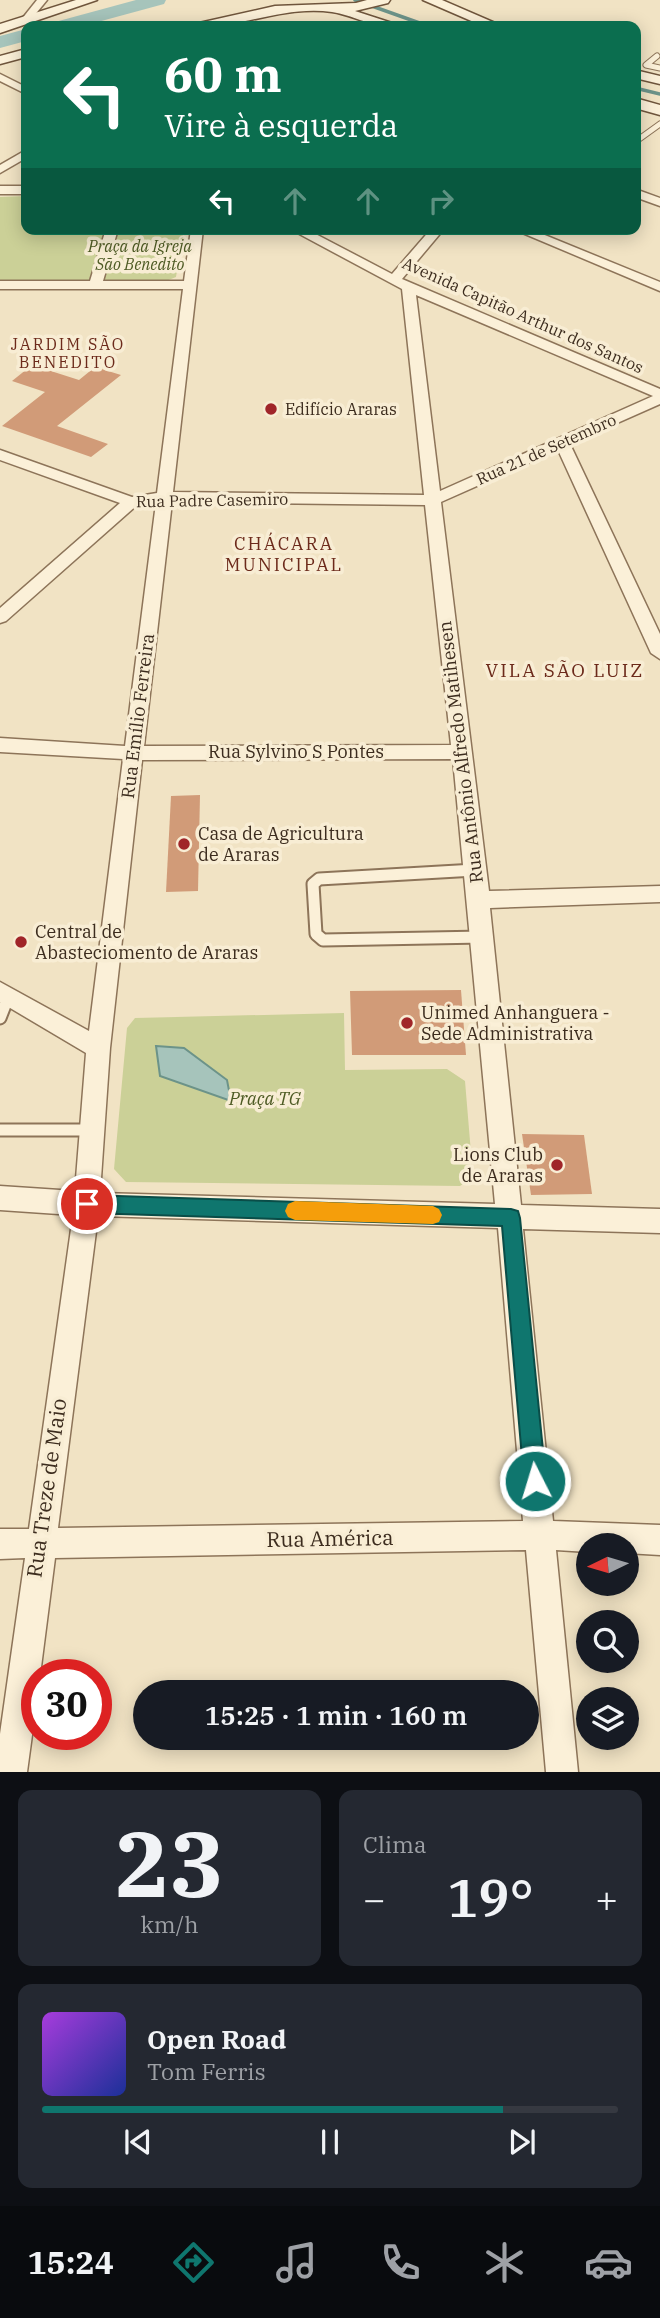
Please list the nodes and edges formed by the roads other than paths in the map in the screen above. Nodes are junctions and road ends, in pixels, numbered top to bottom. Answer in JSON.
{"nodes":[{"id":1,"x":42,"y":0,"type":"edge"},
{"id":2,"x":90,"y":0,"type":"edge"},
{"id":3,"x":383,"y":0,"type":"edge"},
{"id":4,"x":430,"y":0,"type":"edge"},
{"id":5,"x":334,"y":9,"type":"junction"},
{"id":6,"x":26,"y":20,"type":"junction"},
{"id":7,"x":23,"y":21,"type":"edge"},
{"id":8,"x":226,"y":21,"type":"edge"},
{"id":9,"x":372,"y":21,"type":"edge"},
{"id":10,"x":482,"y":21,"type":"edge"},
{"id":11,"x":21,"y":22,"type":"edge"},
{"id":12,"x":0,"y":29,"type":"edge"},
{"id":13,"x":21,"y":54,"type":"edge"},
{"id":14,"x":657,"y":56,"type":"dead end"},
{"id":15,"x":0,"y":60,"type":"edge"},
{"id":16,"x":660,"y":68,"type":"edge"},
{"id":17,"x":641,"y":69,"type":"edge"},
{"id":18,"x":641,"y":71,"type":"edge"},
{"id":19,"x":641,"y":72,"type":"edge"},
{"id":20,"x":0,"y":77,"type":"edge"},
{"id":21,"x":660,"y":80,"type":"edge"},
{"id":22,"x":21,"y":88,"type":"edge"},
{"id":23,"x":641,"y":105,"type":"edge"},
{"id":24,"x":660,"y":110,"type":"edge"},
{"id":25,"x":660,"y":124,"type":"edge"},
{"id":26,"x":641,"y":138,"type":"edge"},
{"id":27,"x":21,"y":156,"type":"edge"},
{"id":28,"x":0,"y":170,"type":"edge"},
{"id":29,"x":21,"y":190,"type":"edge"},
{"id":30,"x":0,"y":191,"type":"edge"},
{"id":31,"x":641,"y":195,"type":"edge"},
{"id":32,"x":660,"y":202,"type":"edge"},
{"id":33,"x":110,"y":235,"type":"edge"},
{"id":34,"x":196,"y":235,"type":"edge"},
{"id":35,"x":308,"y":235,"type":"edge"},
{"id":36,"x":434,"y":235,"type":"edge"},
{"id":37,"x":534,"y":235,"type":"edge"},
{"id":38,"x":401,"y":283,"type":"junction"},
{"id":39,"x":0,"y":285,"type":"edge"},
{"id":40,"x":95,"y":285,"type":"junction"},
{"id":41,"x":190,"y":285,"type":"junction"},
{"id":42,"x":660,"y":287,"type":"edge"},
{"id":43,"x":660,"y":397,"type":"edge"},
{"id":44,"x":561,"y":441,"type":"junction"},
{"id":45,"x":0,"y":455,"type":"edge"},
{"id":46,"x":165,"y":497,"type":"junction"},
{"id":47,"x":432,"y":500,"type":"junction"},
{"id":48,"x":131,"y":502,"type":"junction"},
{"id":49,"x":0,"y":617,"type":"edge"},
{"id":50,"x":660,"y":653,"type":"edge"},
{"id":51,"x":0,"y":745,"type":"edge"},
{"id":52,"x":133,"y":752,"type":"junction"},
{"id":53,"x":460,"y":752,"type":"junction"},
{"id":54,"x":475,"y":870,"type":"junction"},
{"id":55,"x":660,"y":894,"type":"edge"},
{"id":56,"x":479,"y":900,"type":"junction"},
{"id":57,"x":483,"y":937,"type":"junction"},
{"id":58,"x":4,"y":993,"type":"edge"},
{"id":59,"x":0,"y":1018,"type":"edge"},
{"id":60,"x":98,"y":1048,"type":"junction"},
{"id":61,"x":0,"y":1130,"type":"edge"},
{"id":62,"x":91,"y":1130,"type":"junction"},
{"id":63,"x":0,"y":1198,"type":"edge"},
{"id":64,"x":87,"y":1204,"type":"junction"},
{"id":65,"x":511,"y":1218,"type":"junction"},
{"id":66,"x":660,"y":1221,"type":"edge"},
{"id":67,"x":540,"y":1535,"type":"junction"},
{"id":68,"x":660,"y":1540,"type":"edge"},
{"id":69,"x":0,"y":1544,"type":"edge"},
{"id":70,"x":39,"y":1545,"type":"junction"},
{"id":71,"x":11,"y":1772,"type":"edge"},
{"id":72,"x":562,"y":1772,"type":"edge"}],
"edges":[{"from":1,"to":6,"type":"street"},
{"from":2,"to":6,"type":"main road"},
{"from":3,"to":5,"type":"main road"},
{"from":4,"to":10,"type":"main road"},
{"from":5,"to":8,"type":"main road"},
{"from":5,"to":9,"type":"main road"},
{"from":6,"to":7,"type":"main road"},
{"from":11,"to":12,"type":"main road"},
{"from":13,"to":15,"type":"main road"},
{"from":14,"to":17,"type":"lane"},
{"from":16,"to":18,"type":"lane"},
{"from":19,"to":21,"type":"main road"},
{"from":20,"to":22,"type":"street"},
{"from":23,"to":24,"type":"main road"},
{"from":25,"to":26,"type":"lane"},
{"from":27,"to":28,"type":"street"},
{"from":29,"to":30,"type":"street"},
{"from":31,"to":32,"type":"street"},
{"from":33,"to":40,"type":"street"},
{"from":34,"to":41,"type":"street","name":"Rua Emílio Ferreira"},
{"from":35,"to":38,"type":"street","name":"Avenida Capitão Arthur dos Santos"},
{"from":36,"to":38,"type":"street"},
{"from":37,"to":42,"type":"street"},
{"from":38,"to":43,"type":"street","name":"Avenida Capitão Arthur dos Santos"},
{"from":38,"to":47,"type":"street","name":"Rua Antônio Alfredo Matihesen"},
{"from":39,"to":40,"type":"street"},
{"from":40,"to":41,"type":"street"},
{"from":41,"to":46,"type":"street","name":"Rua Emílio Ferreira"},
{"from":43,"to":44,"type":"street","name":"Rua 21 de Setembro"},
{"from":44,"to":47,"type":"street","name":"Rua 21 de Setembro"},
{"from":44,"to":50,"type":"street"},
{"from":45,"to":48,"type":"street","name":"Rua Padre Casemiro"},
{"from":46,"to":47,"type":"street","name":"Rua Padre Casemiro"},
{"from":46,"to":48,"type":"street","name":"Rua Padre Casemiro"},
{"from":46,"to":52,"type":"street","name":"Rua Emílio Ferreira"},
{"from":47,"to":53,"type":"street","name":"Rua Antônio Alfredo Matihesen"},
{"from":48,"to":49,"type":"street"},
{"from":51,"to":52,"type":"street","name":"Rua Sylvino S Pontes"},
{"from":52,"to":53,"type":"street","name":"Rua Sylvino S Pontes"},
{"from":52,"to":60,"type":"street","name":"Rua Emílio Ferreira"},
{"from":53,"to":54,"type":"street","name":"Rua Antônio Alfredo Matihesen"},
{"from":54,"to":56,"type":"street","name":"Rua Antônio Alfredo Matihesen"},
{"from":54,"to":57,"type":"lane"},
{"from":55,"to":56,"type":"street"},
{"from":56,"to":57,"type":"street","name":"Rua Antônio Alfredo Matihesen"},
{"from":57,"to":65,"type":"street","name":"Rua Antônio Alfredo Matihesen"},
{"from":58,"to":59,"type":"lane"},
{"from":58,"to":60,"type":"street"},
{"from":60,"to":62,"type":"street","name":"Rua Emílio Ferreira"},
{"from":61,"to":62,"type":"lane"},
{"from":62,"to":64,"type":"street","name":"Rua Emílio Ferreira"},
{"from":63,"to":64,"type":"street"},
{"from":64,"to":65,"type":"street"},
{"from":64,"to":70,"type":"street","name":"Rua Treze de Maio"},
{"from":65,"to":66,"type":"street"},
{"from":65,"to":67,"type":"street","name":"Rua Antônio Alfredo Matihesen"},
{"from":67,"to":68,"type":"street","name":"Rua América"},
{"from":67,"to":70,"type":"street","name":"Rua América"},
{"from":67,"to":72,"type":"street","name":"Rua Antônio Alfredo Matihesen"},
{"from":69,"to":70,"type":"street","name":"Rua América"},
{"from":70,"to":71,"type":"street","name":"Rua Treze de Maio"}]}
